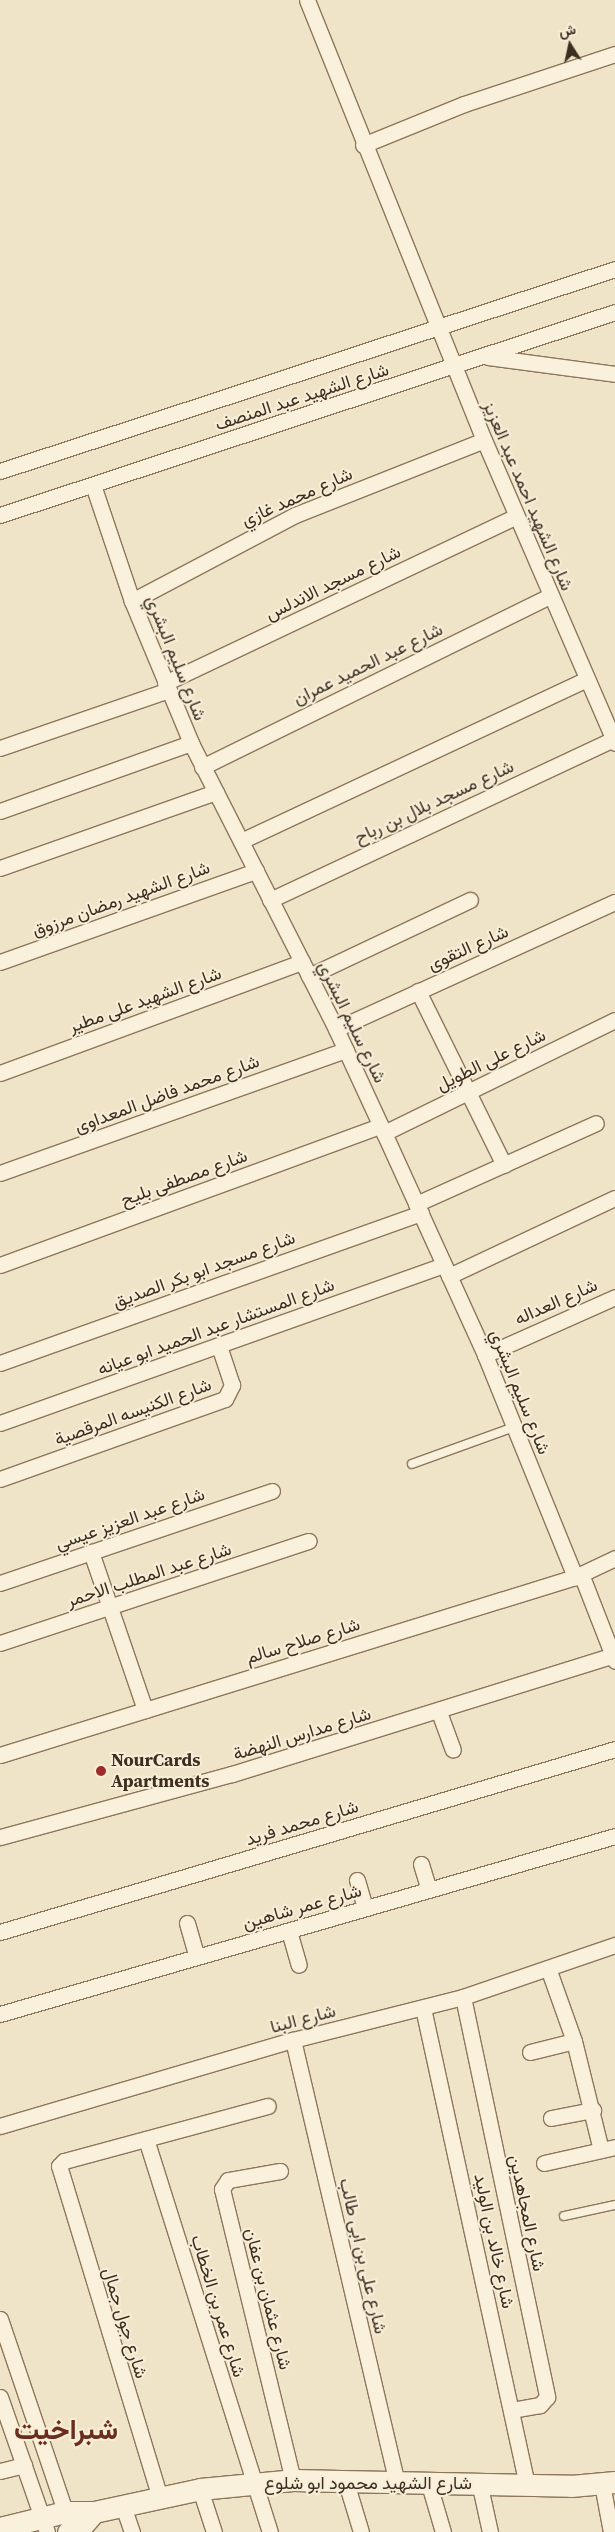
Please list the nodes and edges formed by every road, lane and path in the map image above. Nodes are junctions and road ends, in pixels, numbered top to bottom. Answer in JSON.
{"nodes":[{"id":1,"x":307,"y":0,"type":"edge"},
{"id":2,"x":615,"y":54,"type":"edge"},
{"id":3,"x":363,"y":146,"type":"junction"},
{"id":4,"x":615,"y":269,"type":"edge"},
{"id":5,"x":615,"y":312,"type":"edge"},
{"id":6,"x":438,"y":326,"type":"junction"},
{"id":7,"x":483,"y":357,"type":"junction"},
{"id":8,"x":454,"y":366,"type":"junction"},
{"id":9,"x":615,"y":374,"type":"edge"},
{"id":10,"x":484,"y":440,"type":"junction"},
{"id":11,"x":0,"y":471,"type":"edge"},
{"id":12,"x":94,"y":485,"type":"junction"},
{"id":13,"x":0,"y":515,"type":"edge"},
{"id":14,"x":516,"y":516,"type":"junction"},
{"id":15,"x":550,"y":596,"type":"junction"},
{"id":16,"x":132,"y":601,"type":"junction"},
{"id":17,"x":587,"y":679,"type":"junction"},
{"id":18,"x":167,"y":687,"type":"junction"},
{"id":19,"x":614,"y":741,"type":"edge"},
{"id":20,"x":191,"y":743,"type":"junction"},
{"id":21,"x":0,"y":748,"type":"edge"},
{"id":22,"x":202,"y":767,"type":"junction"},
{"id":23,"x":216,"y":792,"type":"junction"},
{"id":24,"x":0,"y":810,"type":"edge"},
{"id":25,"x":241,"y":841,"type":"junction"},
{"id":26,"x":0,"y":868,"type":"edge"},
{"id":27,"x":256,"y":871,"type":"junction"},
{"id":28,"x":270,"y":900,"type":"junction"},
{"id":29,"x":470,"y":900,"type":"dead end"},
{"id":30,"x":615,"y":902,"type":"edge"},
{"id":31,"x":0,"y":962,"type":"edge"},
{"id":32,"x":302,"y":962,"type":"junction"},
{"id":33,"x":309,"y":976,"type":"junction"},
{"id":34,"x":418,"y":992,"type":"junction"},
{"id":35,"x":615,"y":1020,"type":"edge"},
{"id":36,"x":336,"y":1029,"type":"junction"},
{"id":37,"x":346,"y":1050,"type":"junction"},
{"id":38,"x":0,"y":1073,"type":"edge"},
{"id":39,"x":468,"y":1093,"type":"junction"},
{"id":40,"x":596,"y":1123,"type":"dead end"},
{"id":41,"x":382,"y":1130,"type":"junction"},
{"id":42,"x":504,"y":1165,"type":"junction"},
{"id":43,"x":0,"y":1173,"type":"edge"},
{"id":44,"x":615,"y":1198,"type":"edge"},
{"id":45,"x":419,"y":1209,"type":"junction"},
{"id":46,"x":0,"y":1265,"type":"edge"},
{"id":47,"x":447,"y":1271,"type":"junction"},
{"id":48,"x":615,"y":1297,"type":"edge"},
{"id":49,"x":219,"y":1346,"type":"junction"},
{"id":50,"x":485,"y":1354,"type":"junction"},
{"id":51,"x":0,"y":1363,"type":"edge"},
{"id":52,"x":0,"y":1424,"type":"edge"},
{"id":53,"x":514,"y":1428,"type":"junction"},
{"id":54,"x":412,"y":1464,"type":"dead end"},
{"id":55,"x":0,"y":1479,"type":"edge"},
{"id":56,"x":272,"y":1491,"type":"dead end"},
{"id":57,"x":309,"y":1542,"type":"dead end"},
{"id":58,"x":91,"y":1552,"type":"junction"},
{"id":59,"x":615,"y":1558,"type":"edge"},
{"id":60,"x":578,"y":1576,"type":"junction"},
{"id":61,"x":0,"y":1583,"type":"edge"},
{"id":62,"x":110,"y":1607,"type":"junction"},
{"id":63,"x":0,"y":1644,"type":"edge"},
{"id":64,"x":614,"y":1658,"type":"edge"},
{"id":65,"x":145,"y":1710,"type":"junction"},
{"id":66,"x":439,"y":1712,"type":"junction"},
{"id":67,"x":615,"y":1749,"type":"edge"},
{"id":68,"x":453,"y":1750,"type":"dead end"},
{"id":69,"x":0,"y":1755,"type":"edge"},
{"id":70,"x":615,"y":1836,"type":"edge"},
{"id":71,"x":0,"y":1837,"type":"edge"},
{"id":72,"x":421,"y":1864,"type":"dead end"},
{"id":73,"x":357,"y":1880,"type":"dead end"},
{"id":74,"x":429,"y":1890,"type":"junction"},
{"id":75,"x":365,"y":1908,"type":"junction"},
{"id":76,"x":187,"y":1923,"type":"dead end"},
{"id":77,"x":289,"y":1930,"type":"junction"},
{"id":78,"x":0,"y":1932,"type":"edge"},
{"id":79,"x":615,"y":1945,"type":"edge"},
{"id":80,"x":197,"y":1957,"type":"junction"},
{"id":81,"x":299,"y":1965,"type":"dead end"},
{"id":82,"x":548,"y":1968,"type":"junction"},
{"id":83,"x":463,"y":1998,"type":"junction"},
{"id":84,"x":423,"y":2008,"type":"junction"},
{"id":85,"x":0,"y":2014,"type":"edge"},
{"id":86,"x":294,"y":2040,"type":"junction"},
{"id":87,"x":574,"y":2041,"type":"junction"},
{"id":88,"x":530,"y":2052,"type":"dead end"},
{"id":89,"x":268,"y":2106,"type":"dead end"},
{"id":90,"x":592,"y":2110,"type":"junction"},
{"id":91,"x":551,"y":2118,"type":"dead end"},
{"id":92,"x":0,"y":2126,"type":"edge"},
{"id":93,"x":146,"y":2139,"type":"junction"},
{"id":94,"x":608,"y":2149,"type":"edge"},
{"id":95,"x":544,"y":2163,"type":"dead end"},
{"id":96,"x":280,"y":2171,"type":"dead end"},
{"id":97,"x":615,"y":2205,"type":"edge"},
{"id":98,"x":564,"y":2216,"type":"dead end"},
{"id":99,"x":0,"y":2319,"type":"edge"},
{"id":100,"x":0,"y":2397,"type":"edge"},
{"id":101,"x":512,"y":2410,"type":"junction"},
{"id":102,"x":24,"y":2465,"type":"junction"},
{"id":103,"x":0,"y":2471,"type":"edge"},
{"id":104,"x":345,"y":2479,"type":"junction"},
{"id":105,"x":293,"y":2480,"type":"junction"},
{"id":106,"x":396,"y":2480,"type":"junction"},
{"id":107,"x":428,"y":2481,"type":"junction"},
{"id":108,"x":479,"y":2482,"type":"junction"},
{"id":109,"x":527,"y":2483,"type":"junction"},
{"id":110,"x":608,"y":2483,"type":"edge"},
{"id":111,"x":254,"y":2484,"type":"junction"},
{"id":112,"x":200,"y":2489,"type":"junction"},
{"id":113,"x":160,"y":2498,"type":"junction"},
{"id":114,"x":123,"y":2506,"type":"junction"},
{"id":115,"x":44,"y":2524,"type":"edge"},
{"id":116,"x":68,"y":2525,"type":"edge"},
{"id":117,"x":0,"y":2528,"type":"edge"},
{"id":118,"x":132,"y":2532,"type":"edge"},
{"id":119,"x":214,"y":2532,"type":"edge"},
{"id":120,"x":270,"y":2532,"type":"edge"},
{"id":121,"x":361,"y":2532,"type":"edge"},
{"id":122,"x":443,"y":2532,"type":"edge"},
{"id":123,"x":490,"y":2532,"type":"edge"},
{"id":124,"x":611,"y":2532,"type":"edge"}],
"edges":[{"from":1,"to":3,"type":"street","name":"شارع الشهيد احمد عبد العزيز"},
{"from":2,"to":3,"type":"street"},
{"from":3,"to":6,"type":"street","name":"شارع الشهيد احمد عبد العزيز"},
{"from":4,"to":6,"type":"street","name":"شارع الشهيد عبد المنصف"},
{"from":5,"to":7,"type":"street","name":"شارع الشهيد عبد المنصف"},
{"from":6,"to":8,"type":"street","name":"شارع الشهيد احمد عبد العزيز"},
{"from":6,"to":11,"type":"street","name":"شارع الشهيد عبد المنصف"},
{"from":7,"to":8,"type":"street","name":"شارع الشهيد عبد المنصف"},
{"from":7,"to":9,"type":"street"},
{"from":8,"to":10,"type":"street","name":"شارع الشهيد احمد عبد العزيز"},
{"from":8,"to":12,"type":"street","name":"شارع الشهيد عبد المنصف"},
{"from":10,"to":14,"type":"street","name":"شارع الشهيد احمد عبد العزيز"},
{"from":10,"to":16,"type":"street","name":"شارع محمد غازي"},
{"from":12,"to":13,"type":"street","name":"شارع الشهيد عبد المنصف"},
{"from":12,"to":16,"type":"street","name":"شارع سليم البشري"},
{"from":14,"to":15,"type":"street","name":"شارع الشهيد احمد عبد العزيز"},
{"from":14,"to":18,"type":"street","name":"شارع مسجد الاندلس"},
{"from":15,"to":17,"type":"street","name":"شارع الشهيد احمد عبد العزيز"},
{"from":15,"to":22,"type":"street","name":"شارع عبد الحميد عمران"},
{"from":16,"to":18,"type":"street","name":"شارع سليم البشري"},
{"from":17,"to":19,"type":"street","name":"شارع الشهيد احمد عبد العزيز"},
{"from":17,"to":25,"type":"street"},
{"from":18,"to":20,"type":"street","name":"شارع سليم البشري"},
{"from":18,"to":21,"type":"street","name":"شارع مسجد الاندلس"},
{"from":19,"to":28,"type":"street","name":"شارع مسجد بلال بن رباح"},
{"from":20,"to":22,"type":"street","name":"شارع سليم البشري"},
{"from":20,"to":24,"type":"street"},
{"from":22,"to":23,"type":"street","name":"شارع سليم البشري"},
{"from":23,"to":25,"type":"street","name":"شارع سليم البشري"},
{"from":23,"to":26,"type":"street"},
{"from":25,"to":27,"type":"street","name":"شارع سليم البشري"},
{"from":27,"to":28,"type":"street","name":"شارع سليم البشري"},
{"from":27,"to":31,"type":"street","name":"شارع الشهيد رمضان مرزوق"},
{"from":28,"to":32,"type":"street","name":"شارع سليم البشري"},
{"from":29,"to":33,"type":"street"},
{"from":30,"to":34,"type":"street","name":"شارع التقوى"},
{"from":32,"to":33,"type":"street","name":"شارع سليم البشري"},
{"from":32,"to":38,"type":"street","name":"شارع الشهيد على مطير"},
{"from":33,"to":36,"type":"street","name":"شارع سليم البشري"},
{"from":34,"to":36,"type":"street","name":"شارع التقوى"},
{"from":34,"to":39,"type":"street"},
{"from":35,"to":39,"type":"street","name":"شارع على الطويل"},
{"from":36,"to":37,"type":"street","name":"شارع سليم البشري"},
{"from":37,"to":41,"type":"street","name":"شارع سليم البشري"},
{"from":37,"to":43,"type":"street","name":"شارع محمد فاضل المعداوى"},
{"from":39,"to":41,"type":"street","name":"شارع على الطويل"},
{"from":39,"to":42,"type":"street"},
{"from":40,"to":42,"type":"street","name":"شارع مسجد ابو بكر الصديق"},
{"from":41,"to":45,"type":"street","name":"شارع سليم البشري"},
{"from":41,"to":46,"type":"street","name":"شارع مصطفى بليح"},
{"from":42,"to":45,"type":"street","name":"شارع مسجد ابو بكر الصديق"},
{"from":44,"to":47,"type":"street","name":"شارع المستشار عبد الحميد ابو عيانه"},
{"from":45,"to":47,"type":"street","name":"شارع سليم البشري"},
{"from":45,"to":51,"type":"street","name":"شارع مسجد ابو بكر الصديق"},
{"from":47,"to":49,"type":"street","name":"شارع المستشار عبد الحميد ابو عيانه"},
{"from":47,"to":50,"type":"street","name":"شارع سليم البشري"},
{"from":48,"to":50,"type":"street","name":"شارع العداله"},
{"from":49,"to":52,"type":"street","name":"شارع المستشار عبد الحميد ابو عيانه"},
{"from":49,"to":55,"type":"street","name":"شارع الكنيسه المرقصية"},
{"from":50,"to":53,"type":"street","name":"شارع سليم البشري"},
{"from":53,"to":54,"type":"lane"},
{"from":53,"to":60,"type":"street","name":"شارع سليم البشري"},
{"from":56,"to":58,"type":"street","name":"شارع عبد العزيز عيسي"},
{"from":57,"to":62,"type":"street","name":"شارع عبد المطلب الاحمر"},
{"from":58,"to":61,"type":"street","name":"شارع عبد العزيز عيسي"},
{"from":58,"to":62,"type":"street"},
{"from":59,"to":60,"type":"street","name":"شارع صلاح سالم"},
{"from":60,"to":64,"type":"street","name":"شارع سليم البشري"},
{"from":60,"to":65,"type":"street","name":"شارع صلاح سالم"},
{"from":62,"to":63,"type":"street","name":"شارع عبد المطلب الاحمر"},
{"from":62,"to":65,"type":"street"},
{"from":64,"to":66,"type":"street","name":"شارع مدارس النهضة"},
{"from":65,"to":69,"type":"street","name":"شارع صلاح سالم"},
{"from":66,"to":68,"type":"street"},
{"from":66,"to":71,"type":"street","name":"شارع مدارس النهضة"},
{"from":67,"to":78,"type":"street","name":"شارع محمد فريد"},
{"from":70,"to":74,"type":"street","name":"شارع عمر شاهين"},
{"from":72,"to":74,"type":"street"},
{"from":73,"to":75,"type":"street"},
{"from":74,"to":75,"type":"street","name":"شارع عمر شاهين"},
{"from":75,"to":77,"type":"street","name":"شارع عمر شاهين"},
{"from":76,"to":80,"type":"street"},
{"from":77,"to":80,"type":"street","name":"شارع عمر شاهين"},
{"from":77,"to":81,"type":"street"},
{"from":79,"to":82,"type":"street","name":"شارع البنا"},
{"from":80,"to":85,"type":"street","name":"شارع عمر شاهين"},
{"from":82,"to":83,"type":"street","name":"شارع البنا"},
{"from":82,"to":87,"type":"street"},
{"from":83,"to":84,"type":"street","name":"شارع البنا"},
{"from":83,"to":101,"type":"street","name":"شارع المجاهدين"},
{"from":84,"to":86,"type":"street","name":"شارع البنا"},
{"from":84,"to":101,"type":"street","name":"شارع خالد بن الوليد"},
{"from":86,"to":92,"type":"street","name":"شارع البنا"},
{"from":86,"to":106,"type":"street","name":"شارع على بن ابى طالب"},
{"from":87,"to":88,"type":"street"},
{"from":87,"to":90,"type":"street"},
{"from":89,"to":93,"type":"street"},
{"from":90,"to":91,"type":"street"},
{"from":90,"to":94,"type":"street"},
{"from":93,"to":111,"type":"street","name":"شارع عمر بن الخطاب"},
{"from":93,"to":113,"type":"street","name":"شارع جول جمال"},
{"from":94,"to":95,"type":"street"},
{"from":96,"to":105,"type":"street","name":"شارع عثمان بن عفان"},
{"from":97,"to":98,"type":"lane"},
{"from":99,"to":116,"type":"street"},
{"from":100,"to":102,"type":"street"},
{"from":101,"to":109,"type":"street","name":"شارع خالد بن الوليد"},
{"from":102,"to":103,"type":"street"},
{"from":102,"to":115,"type":"street"},
{"from":104,"to":105,"type":"street","name":"شارع الشهيد محمود ابو شلوع"},
{"from":104,"to":106,"type":"street","name":"شارع الشهيد محمود ابو شلوع"},
{"from":104,"to":121,"type":"street"},
{"from":105,"to":111,"type":"street","name":"شارع الشهيد محمود ابو شلوع"},
{"from":106,"to":107,"type":"street","name":"شارع الشهيد محمود ابو شلوع"},
{"from":107,"to":108,"type":"street","name":"شارع الشهيد محمود ابو شلوع"},
{"from":107,"to":122,"type":"street"},
{"from":108,"to":109,"type":"street","name":"شارع الشهيد محمود ابو شلوع"},
{"from":108,"to":123,"type":"street"},
{"from":109,"to":110,"type":"street","name":"شارع الشهيد محمود ابو شلوع"},
{"from":110,"to":124,"type":"street"},
{"from":111,"to":112,"type":"street","name":"شارع الشهيد محمود ابو شلوع"},
{"from":111,"to":120,"type":"street","name":"شارع عمر بن الخطاب"},
{"from":112,"to":113,"type":"street","name":"شارع الشهيد محمود ابو شلوع"},
{"from":112,"to":119,"type":"street"},
{"from":113,"to":114,"type":"street","name":"شارع الشهيد محمود ابو شلوع"},
{"from":114,"to":116,"type":"street","name":"شارع الشهيد محمود ابو شلوع"},
{"from":114,"to":118,"type":"street"},
{"from":115,"to":116,"type":"street"},
{"from":115,"to":117,"type":"street"}]}
